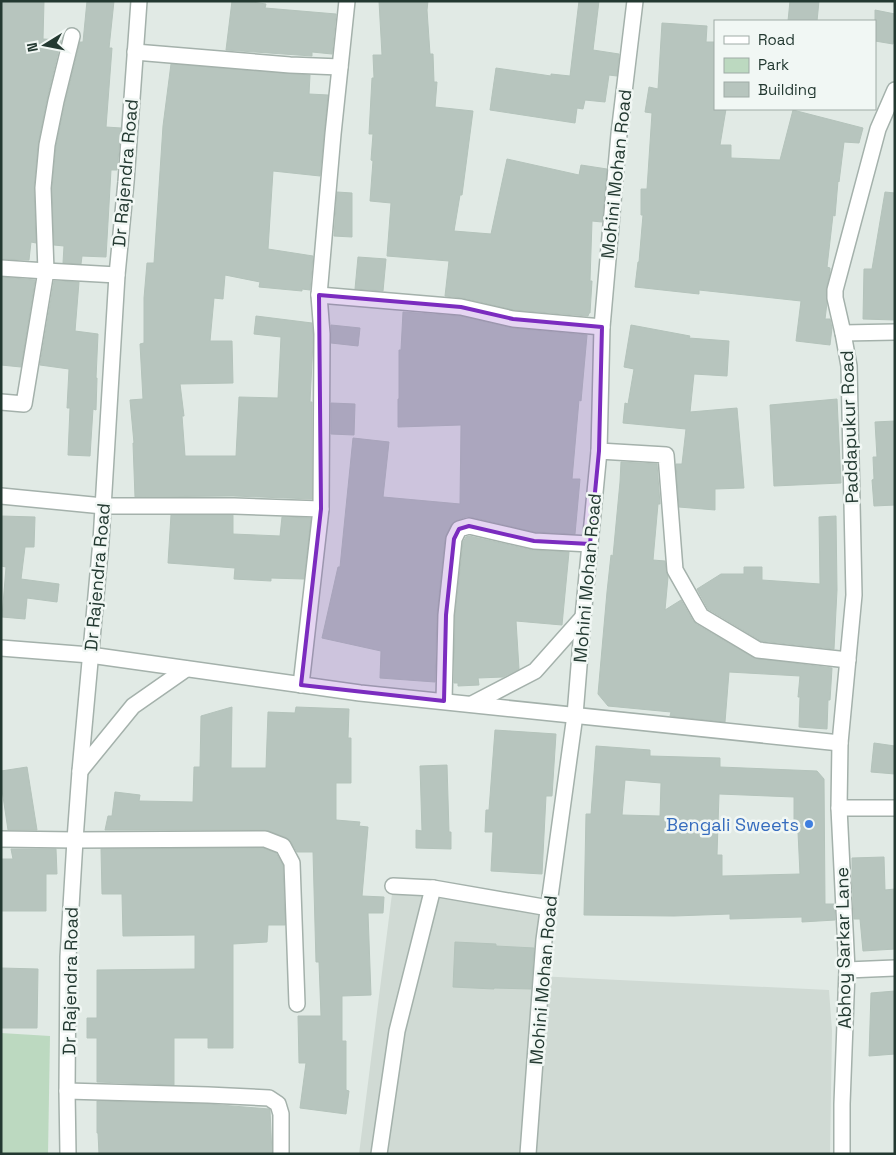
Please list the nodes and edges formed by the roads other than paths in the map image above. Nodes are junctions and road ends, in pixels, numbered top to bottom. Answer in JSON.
{"nodes":[{"id":1,"x":139,"y":1,"type":"edge"},
{"id":2,"x":347,"y":1,"type":"edge"},
{"id":3,"x":635,"y":1,"type":"edge"},
{"id":4,"x":72,"y":36,"type":"dead end"},
{"id":5,"x":135,"y":52,"type":"junction"},
{"id":6,"x":340,"y":67,"type":"junction"},
{"id":7,"x":895,"y":90,"type":"edge"},
{"id":8,"x":1,"y":268,"type":"edge"},
{"id":9,"x":46,"y":271,"type":"junction"},
{"id":10,"x":117,"y":275,"type":"junction"},
{"id":11,"x":319,"y":295,"type":"junction"},
{"id":12,"x":602,"y":327,"type":"junction"},
{"id":13,"x":843,"y":332,"type":"junction"},
{"id":14,"x":895,"y":332,"type":"edge"},
{"id":15,"x":1,"y":402,"type":"edge"},
{"id":16,"x":599,"y":452,"type":"junction"},
{"id":17,"x":1,"y":496,"type":"edge"},
{"id":18,"x":103,"y":506,"type":"junction"},
{"id":19,"x":321,"y":509,"type":"junction"},
{"id":20,"x":590,"y":544,"type":"junction"},
{"id":21,"x":583,"y":617,"type":"junction"},
{"id":22,"x":1,"y":648,"type":"edge"},
{"id":23,"x":90,"y":656,"type":"junction"},
{"id":24,"x":848,"y":660,"type":"junction"},
{"id":25,"x":186,"y":669,"type":"junction"},
{"id":26,"x":301,"y":685,"type":"junction"},
{"id":27,"x":444,"y":701,"type":"junction"},
{"id":28,"x":472,"y":704,"type":"junction"},
{"id":29,"x":575,"y":715,"type":"junction"},
{"id":30,"x":840,"y":743,"type":"junction"},
{"id":31,"x":80,"y":771,"type":"junction"},
{"id":32,"x":839,"y":808,"type":"junction"},
{"id":33,"x":895,"y":808,"type":"edge"},
{"id":34,"x":1,"y":839,"type":"edge"},
{"id":35,"x":75,"y":840,"type":"junction"},
{"id":36,"x":393,"y":886,"type":"dead end"},
{"id":37,"x":433,"y":888,"type":"junction"},
{"id":38,"x":549,"y":908,"type":"junction"},
{"id":39,"x":895,"y":968,"type":"edge"},
{"id":40,"x":847,"y":970,"type":"junction"},
{"id":41,"x":297,"y":1004,"type":"dead end"},
{"id":42,"x":67,"y":1092,"type":"junction"},
{"id":43,"x":68,"y":1154,"type":"edge"},
{"id":44,"x":281,"y":1154,"type":"edge"},
{"id":45,"x":379,"y":1154,"type":"edge"},
{"id":46,"x":528,"y":1154,"type":"edge"},
{"id":47,"x":842,"y":1154,"type":"edge"}],
"edges":[{"from":1,"to":5,"type":"street","name":"Dr Rajendra Road"},
{"from":2,"to":6,"type":"street"},
{"from":3,"to":12,"type":"street","name":"Mohini Mohan Road"},
{"from":4,"to":9,"type":"street"},
{"from":5,"to":6,"type":"street"},
{"from":5,"to":10,"type":"street","name":"Dr Rajendra Road"},
{"from":6,"to":11,"type":"street"},
{"from":7,"to":13,"type":"street","name":"Paddapukur Road"},
{"from":8,"to":9,"type":"street"},
{"from":9,"to":10,"type":"street"},
{"from":9,"to":15,"type":"street"},
{"from":10,"to":18,"type":"street","name":"Dr Rajendra Road"},
{"from":11,"to":12,"type":"street"},
{"from":11,"to":19,"type":"street"},
{"from":12,"to":16,"type":"street","name":"Mohini Mohan Road"},
{"from":13,"to":14,"type":"street"},
{"from":13,"to":24,"type":"street","name":"Paddapukur Road"},
{"from":16,"to":20,"type":"street","name":"Mohini Mohan Road"},
{"from":16,"to":24,"type":"street"},
{"from":17,"to":18,"type":"street"},
{"from":18,"to":19,"type":"street"},
{"from":18,"to":23,"type":"street","name":"Dr Rajendra Road"},
{"from":19,"to":26,"type":"street"},
{"from":20,"to":21,"type":"street","name":"Mohini Mohan Road"},
{"from":20,"to":27,"type":"street"},
{"from":21,"to":28,"type":"street"},
{"from":21,"to":29,"type":"street","name":"Mohini Mohan Road"},
{"from":22,"to":23,"type":"street"},
{"from":23,"to":25,"type":"street"},
{"from":23,"to":31,"type":"street","name":"Dr Rajendra Road"},
{"from":24,"to":30,"type":"street","name":"Paddapukur Road"},
{"from":25,"to":26,"type":"street"},
{"from":25,"to":31,"type":"street"},
{"from":26,"to":27,"type":"street"},
{"from":27,"to":28,"type":"street"},
{"from":28,"to":29,"type":"street"},
{"from":29,"to":30,"type":"street"},
{"from":29,"to":38,"type":"street","name":"Mohini Mohan Road"},
{"from":30,"to":32,"type":"street","name":"Abhoy Sarkar Lane"},
{"from":31,"to":35,"type":"street","name":"Dr Rajendra Road"},
{"from":32,"to":33,"type":"street"},
{"from":32,"to":40,"type":"street","name":"Abhoy Sarkar Lane"},
{"from":34,"to":35,"type":"street"},
{"from":35,"to":41,"type":"street"},
{"from":35,"to":42,"type":"street","name":"Dr Rajendra Road"},
{"from":36,"to":37,"type":"street"},
{"from":37,"to":38,"type":"street"},
{"from":37,"to":45,"type":"street"},
{"from":38,"to":46,"type":"street","name":"Mohini Mohan Road"},
{"from":39,"to":40,"type":"street"},
{"from":40,"to":47,"type":"street","name":"Abhoy Sarkar Lane"},
{"from":42,"to":43,"type":"street","name":"Dr Rajendra Road"},
{"from":42,"to":44,"type":"street"}]}
